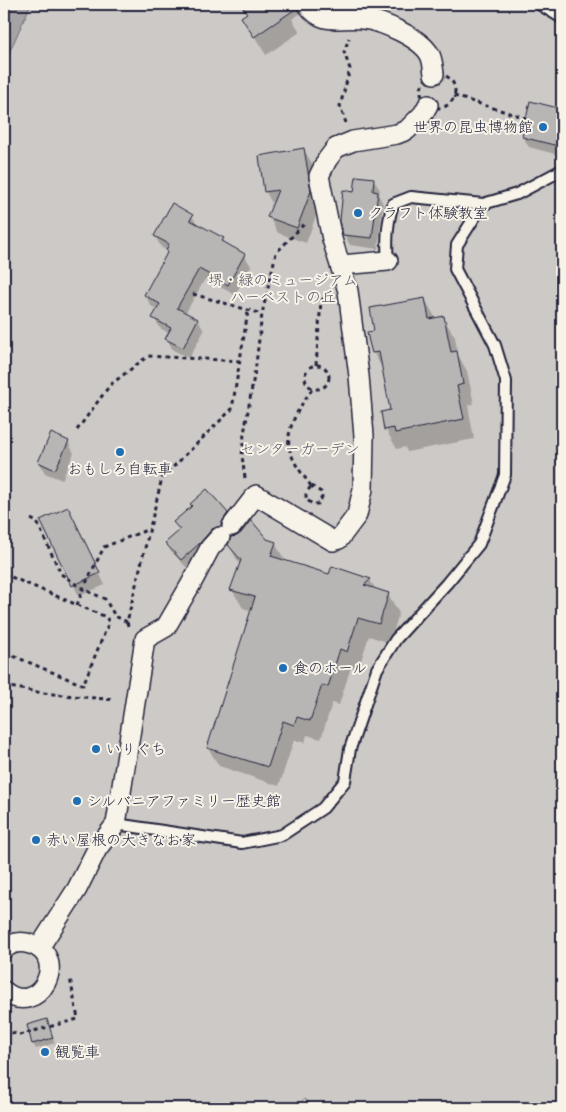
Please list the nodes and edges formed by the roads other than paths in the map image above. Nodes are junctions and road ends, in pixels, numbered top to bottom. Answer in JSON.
{"nodes":[{"id":1,"x":307,"y":4,"type":"edge"},
{"id":2,"x":539,"y":4,"type":"edge"},
{"id":3,"x":562,"y":18,"type":"edge"},
{"id":4,"x":434,"y":74,"type":"dead end"},
{"id":5,"x":428,"y":105,"type":"dead end"},
{"id":6,"x":562,"y":170,"type":"edge"},
{"id":7,"x":482,"y":204,"type":"junction"},
{"id":8,"x":388,"y":261,"type":"joint"},
{"id":9,"x":341,"y":266,"type":"junction"},
{"id":10,"x":116,"y":824,"type":"junction"},
{"id":11,"x":39,"y":948,"type":"junction"},
{"id":12,"x":4,"y":949,"type":"edge"},
{"id":13,"x":7,"y":1000,"type":"edge"}],
"edges":[{"from":1,"to":4,"type":"street"},
{"from":2,"to":3,"type":"lane"},
{"from":5,"to":9,"type":"street"},
{"from":6,"to":7,"type":"lane"},
{"from":7,"to":8,"type":"lane"},
{"from":7,"to":10,"type":"lane"},
{"from":8,"to":9,"type":"street"},
{"from":9,"to":10,"type":"street"},
{"from":10,"to":11,"type":"street"},
{"from":11,"to":12,"type":"street"},
{"from":11,"to":13,"type":"street"}]}
